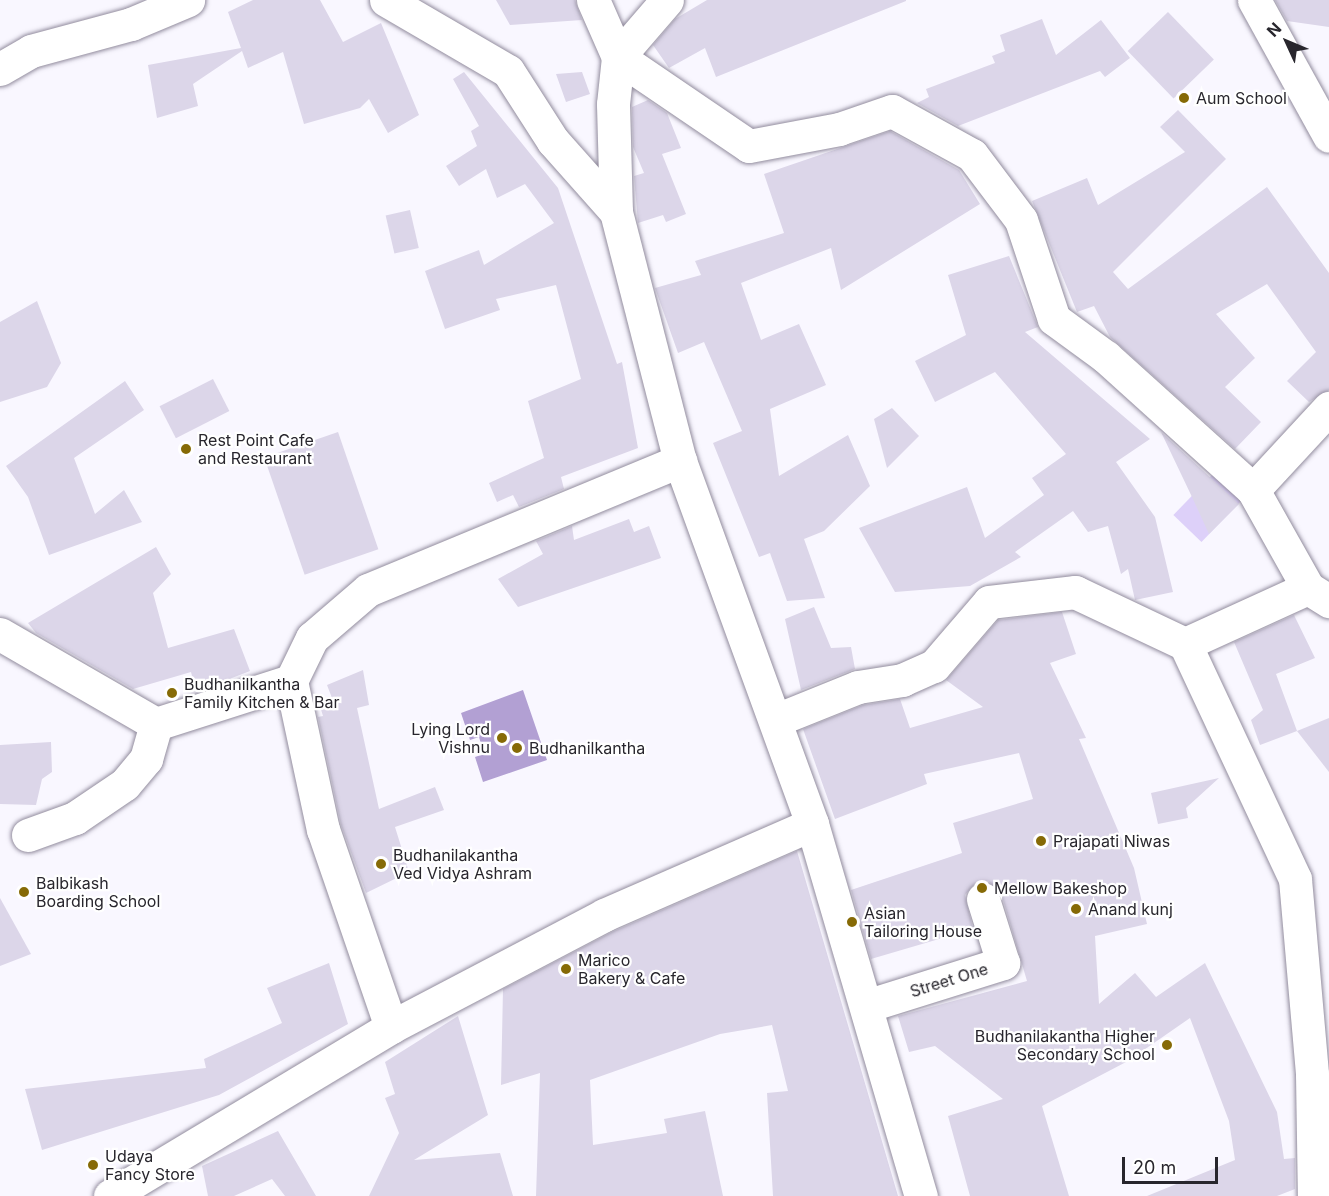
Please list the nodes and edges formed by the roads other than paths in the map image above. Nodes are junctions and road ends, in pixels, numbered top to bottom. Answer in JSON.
{"nodes":[{"id":1,"x":188,"y":0,"type":"edge"},
{"id":2,"x":386,"y":0,"type":"edge"},
{"id":3,"x":593,"y":0,"type":"edge"},
{"id":4,"x":667,"y":0,"type":"edge"},
{"id":5,"x":1254,"y":0,"type":"edge"},
{"id":6,"x":618,"y":57,"type":"junction"},
{"id":7,"x":0,"y":69,"type":"edge"},
{"id":8,"x":1329,"y":136,"type":"edge"},
{"id":9,"x":616,"y":212,"type":"junction"},
{"id":10,"x":1329,"y":408,"type":"edge"},
{"id":11,"x":680,"y":461,"type":"junction"},
{"id":12,"x":1253,"y":490,"type":"junction"},
{"id":13,"x":1318,"y":594,"type":"edge"},
{"id":14,"x":0,"y":634,"type":"edge"},
{"id":15,"x":1185,"y":644,"type":"junction"},
{"id":16,"x":291,"y":681,"type":"junction"},
{"id":17,"x":776,"y":720,"type":"junction"},
{"id":18,"x":156,"y":724,"type":"junction"},
{"id":19,"x":812,"y":824,"type":"junction"},
{"id":20,"x":28,"y":835,"type":"dead end"},
{"id":21,"x":983,"y":899,"type":"dead end"},
{"id":22,"x":866,"y":1006,"type":"junction"},
{"id":23,"x":391,"y":1027,"type":"junction"},
{"id":24,"x":1321,"y":1117,"type":"edge"},
{"id":25,"x":110,"y":1196,"type":"edge"},
{"id":26,"x":921,"y":1196,"type":"edge"},
{"id":27,"x":1314,"y":1196,"type":"edge"}],
"edges":[{"from":1,"to":7,"type":"street"},
{"from":2,"to":9,"type":"street"},
{"from":3,"to":6,"type":"street"},
{"from":4,"to":6,"type":"street"},
{"from":5,"to":8,"type":"street"},
{"from":6,"to":9,"type":"street"},
{"from":6,"to":12,"type":"street"},
{"from":9,"to":11,"type":"street"},
{"from":10,"to":12,"type":"street"},
{"from":11,"to":16,"type":"street"},
{"from":11,"to":17,"type":"street"},
{"from":12,"to":13,"type":"street"},
{"from":13,"to":15,"type":"street"},
{"from":14,"to":18,"type":"street"},
{"from":15,"to":17,"type":"street"},
{"from":15,"to":24,"type":"street"},
{"from":16,"to":18,"type":"street"},
{"from":16,"to":23,"type":"street"},
{"from":17,"to":19,"type":"street"},
{"from":18,"to":20,"type":"street"},
{"from":19,"to":22,"type":"street"},
{"from":19,"to":23,"type":"street"},
{"from":21,"to":22,"type":"street","name":"Street One"},
{"from":22,"to":26,"type":"street"},
{"from":23,"to":25,"type":"street"},
{"from":24,"to":27,"type":"street"}]}
